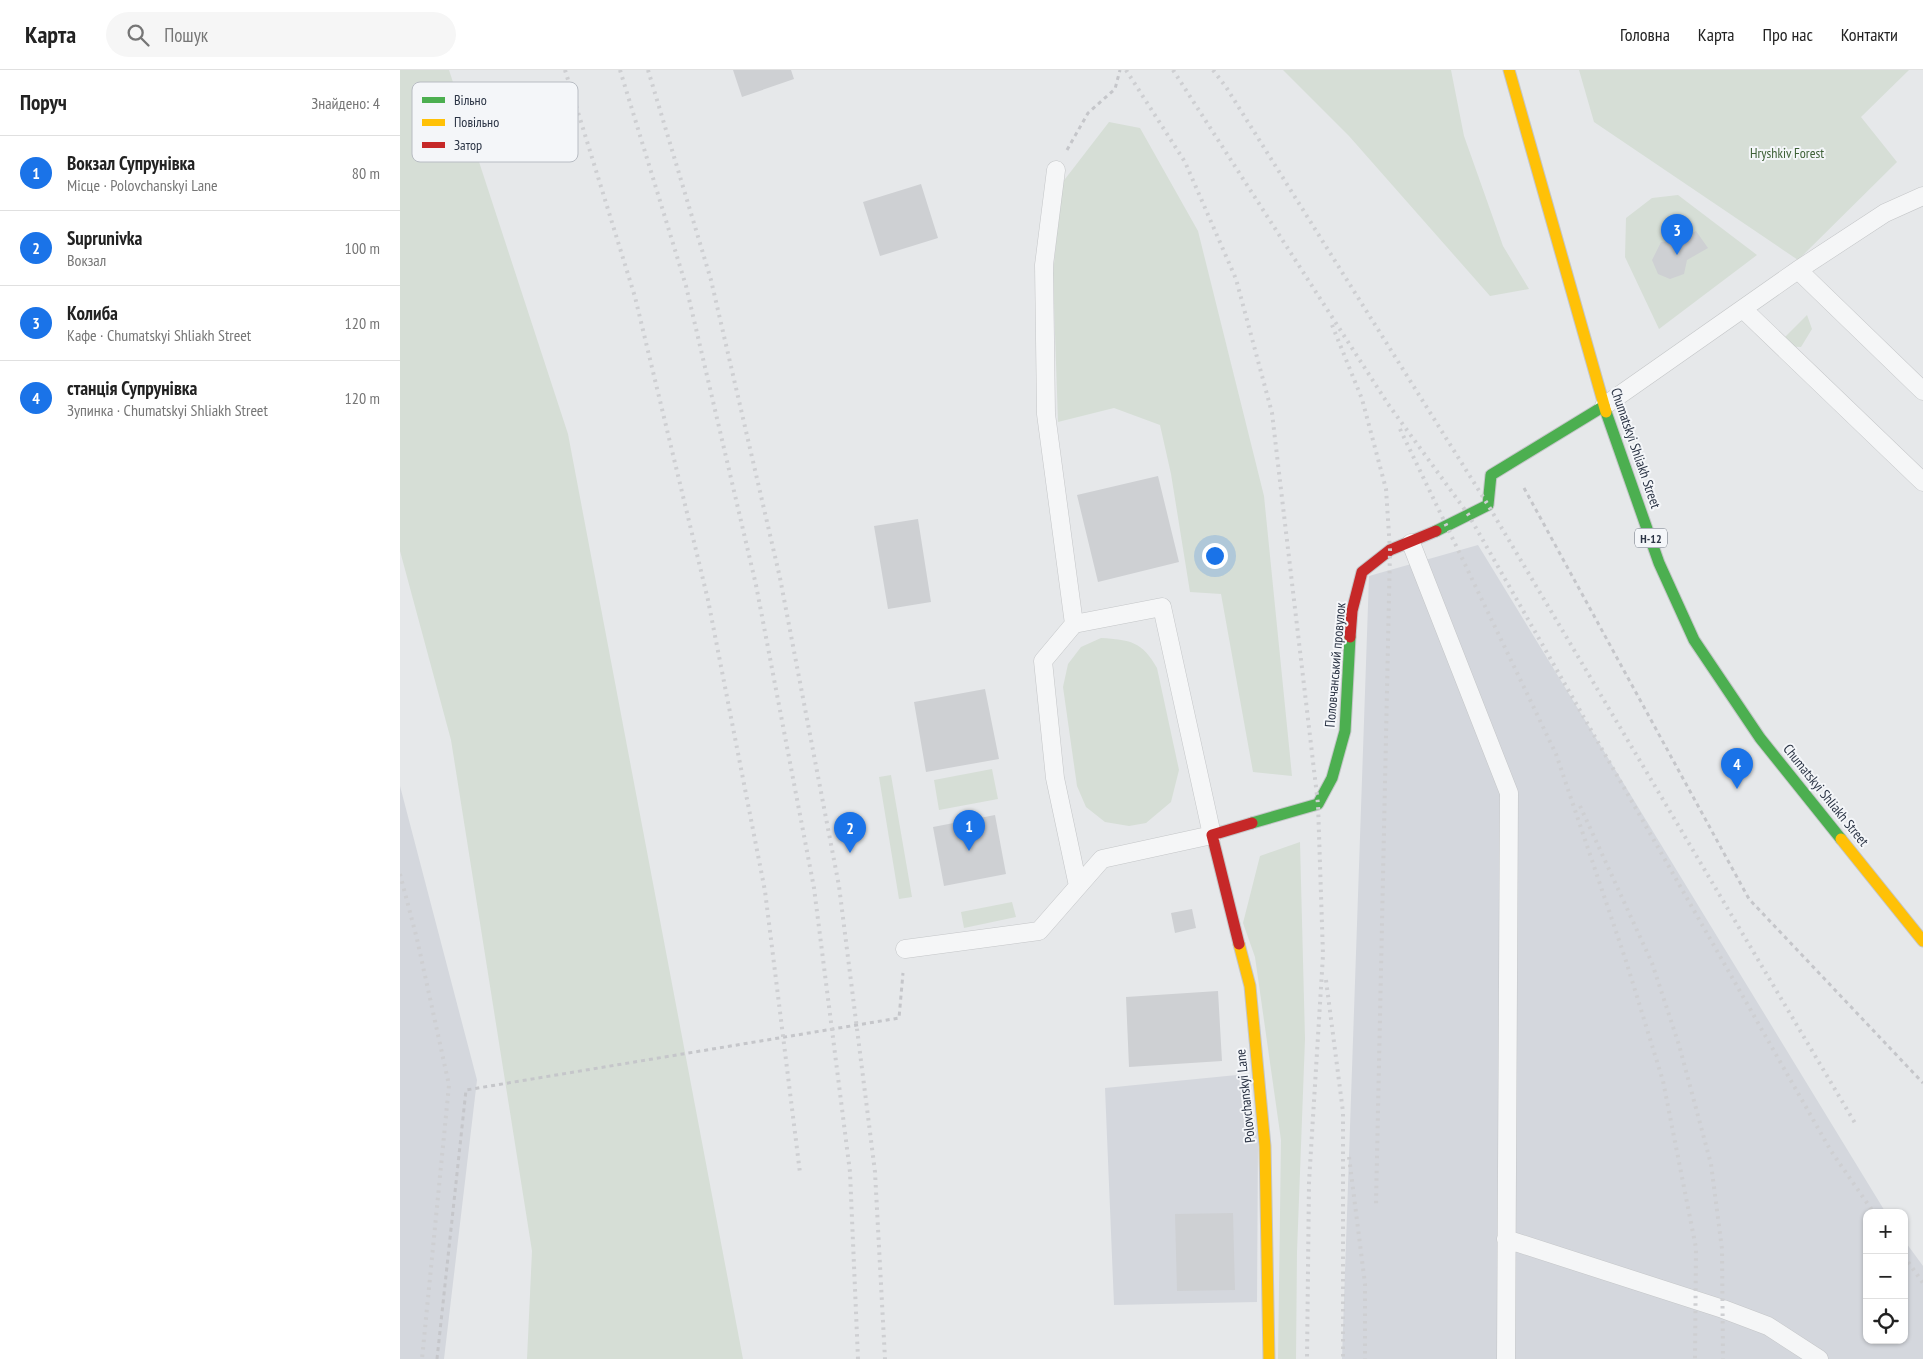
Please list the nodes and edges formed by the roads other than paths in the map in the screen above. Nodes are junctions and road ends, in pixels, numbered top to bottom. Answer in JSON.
{"nodes":[{"id":1,"x":1509,"y":70,"type":"edge"},
{"id":2,"x":1056,"y":170,"type":"road end"},
{"id":3,"x":1923,"y":196,"type":"edge"},
{"id":4,"x":1798,"y":270,"type":"junction"},
{"id":5,"x":1744,"y":310,"type":"junction"},
{"id":6,"x":1923,"y":391,"type":"edge"},
{"id":7,"x":1604,"y":406,"type":"junction"},
{"id":8,"x":1923,"y":482,"type":"edge"},
{"id":9,"x":1411,"y":543,"type":"junction"},
{"id":10,"x":1074,"y":624,"type":"junction"},
{"id":11,"x":1212,"y":835,"type":"junction"},
{"id":12,"x":1078,"y":886,"type":"junction"},
{"id":13,"x":1923,"y":941,"type":"edge"},
{"id":14,"x":906,"y":949,"type":"road end"},
{"id":15,"x":1506,"y":1239,"type":"junction"},
{"id":16,"x":1269,"y":1359,"type":"edge"},
{"id":17,"x":1506,"y":1359,"type":"edge"},
{"id":18,"x":1819,"y":1359,"type":"edge"}],
"edges":[{"from":1,"to":7,"type":"street","name":"Chumatskyi Shliakh Street","number":"Н-12"},
{"from":2,"to":10,"type":"lane"},
{"from":3,"to":4,"type":"lane"},
{"from":4,"to":5,"type":"lane"},
{"from":4,"to":6,"type":"lane"},
{"from":5,"to":7,"type":"lane"},
{"from":5,"to":8,"type":"lane"},
{"from":7,"to":9,"type":"street","name":"Половчанський провулок"},
{"from":7,"to":13,"type":"street","name":"Chumatskyi Shliakh Street","number":"Н-12"},
{"from":9,"to":11,"type":"street","name":"Половчанський провулок"},
{"from":9,"to":15,"type":"lane"},
{"from":10,"to":11,"type":"lane"},
{"from":10,"to":12,"type":"lane"},
{"from":11,"to":12,"type":"lane"},
{"from":11,"to":16,"type":"street","name":"Polovchanskyi Lane"},
{"from":12,"to":14,"type":"lane"},
{"from":15,"to":17,"type":"lane"},
{"from":15,"to":18,"type":"lane"}]}
